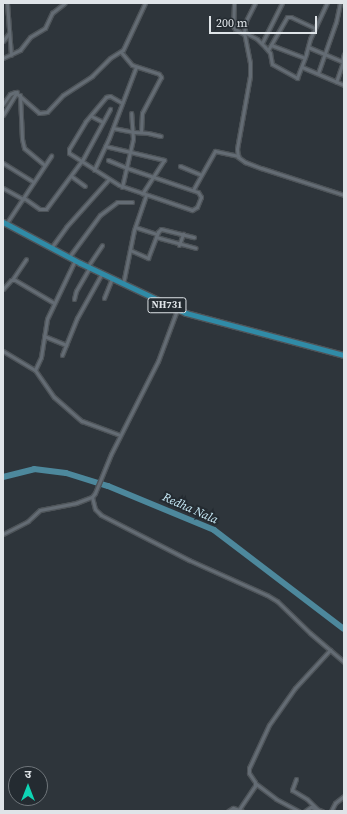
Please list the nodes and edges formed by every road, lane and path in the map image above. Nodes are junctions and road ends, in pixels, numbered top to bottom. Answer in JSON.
{"nodes":[{"id":1,"x":7,"y":3,"type":"edge"},
{"id":2,"x":65,"y":3,"type":"edge"},
{"id":3,"x":145,"y":3,"type":"edge"},
{"id":4,"x":234,"y":3,"type":"edge"},
{"id":5,"x":255,"y":3,"type":"edge"},
{"id":6,"x":281,"y":3,"type":"edge"},
{"id":7,"x":327,"y":3,"type":"edge"},
{"id":8,"x":340,"y":3,"type":"edge"},
{"id":9,"x":315,"y":28,"type":"junction"},
{"id":10,"x":10,"y":33,"type":"junction"},
{"id":11,"x":244,"y":33,"type":"junction"},
{"id":12,"x":3,"y":41,"type":"edge"},
{"id":13,"x":262,"y":43,"type":"junction"},
{"id":14,"x":271,"y":45,"type":"junction"},
{"id":15,"x":308,"y":47,"type":"junction"},
{"id":16,"x":268,"y":50,"type":"junction"},
{"id":17,"x":121,"y":52,"type":"junction"},
{"id":18,"x":324,"y":54,"type":"junction"},
{"id":19,"x":344,"y":54,"type":"edge"},
{"id":20,"x":11,"y":55,"type":"junction"},
{"id":21,"x":3,"y":58,"type":"edge"},
{"id":22,"x":305,"y":58,"type":"junction"},
{"id":23,"x":342,"y":61,"type":"junction"},
{"id":24,"x":136,"y":67,"type":"junction"},
{"id":25,"x":302,"y":67,"type":"junction"},
{"id":26,"x":318,"y":73,"type":"junction"},
{"id":27,"x":336,"y":82,"type":"junction"},
{"id":28,"x":344,"y":85,"type":"edge"},
{"id":29,"x":18,"y":94,"type":"junction"},
{"id":30,"x":122,"y":103,"type":"junction"},
{"id":31,"x":3,"y":104,"type":"edge"},
{"id":32,"x":110,"y":110,"type":"dead end"},
{"id":33,"x":131,"y":113,"type":"dead end"},
{"id":34,"x":3,"y":115,"type":"edge"},
{"id":35,"x":91,"y":116,"type":"junction"},
{"id":36,"x":103,"y":122,"type":"junction"},
{"id":37,"x":113,"y":128,"type":"junction"},
{"id":38,"x":134,"y":132,"type":"junction"},
{"id":39,"x":141,"y":132,"type":"junction"},
{"id":40,"x":161,"y":136,"type":"dead end"},
{"id":41,"x":105,"y":146,"type":"junction"},
{"id":42,"x":131,"y":152,"type":"junction"},
{"id":43,"x":51,"y":156,"type":"dead end"},
{"id":44,"x":238,"y":156,"type":"junction"},
{"id":45,"x":82,"y":160,"type":"junction"},
{"id":46,"x":108,"y":160,"type":"dead end"},
{"id":47,"x":3,"y":163,"type":"edge"},
{"id":48,"x":44,"y":165,"type":"junction"},
{"id":49,"x":180,"y":166,"type":"dead end"},
{"id":50,"x":127,"y":168,"type":"junction"},
{"id":51,"x":94,"y":170,"type":"junction"},
{"id":52,"x":201,"y":175,"type":"junction"},
{"id":53,"x":71,"y":176,"type":"junction"},
{"id":54,"x":154,"y":177,"type":"junction"},
{"id":55,"x":109,"y":179,"type":"junction"},
{"id":56,"x":34,"y":182,"type":"junction"},
{"id":57,"x":85,"y":186,"type":"dead end"},
{"id":58,"x":122,"y":187,"type":"junction"},
{"id":59,"x":3,"y":188,"type":"edge"},
{"id":60,"x":192,"y":190,"type":"junction"},
{"id":61,"x":144,"y":194,"type":"junction"},
{"id":62,"x":344,"y":195,"type":"edge"},
{"id":63,"x":23,"y":198,"type":"junction"},
{"id":64,"x":132,"y":202,"type":"dead end"},
{"id":65,"x":5,"y":223,"type":"edge"},
{"id":66,"x":135,"y":227,"type":"junction"},
{"id":67,"x":183,"y":234,"type":"junction"},
{"id":68,"x":156,"y":236,"type":"junction"},
{"id":69,"x":194,"y":237,"type":"dead end"},
{"id":70,"x":179,"y":244,"type":"junction"},
{"id":71,"x":102,"y":245,"type":"dead end"},
{"id":72,"x":51,"y":248,"type":"junction"},
{"id":73,"x":196,"y":248,"type":"dead end"},
{"id":74,"x":130,"y":250,"type":"junction"},
{"id":75,"x":69,"y":257,"type":"junction"},
{"id":76,"x":26,"y":259,"type":"dead end"},
{"id":77,"x":75,"y":260,"type":"junction"},
{"id":78,"x":89,"y":267,"type":"junction"},
{"id":79,"x":102,"y":273,"type":"junction"},
{"id":80,"x":112,"y":278,"type":"junction"},
{"id":81,"x":12,"y":280,"type":"junction"},
{"id":82,"x":123,"y":284,"type":"junction"},
{"id":83,"x":3,"y":289,"type":"edge"},
{"id":84,"x":104,"y":298,"type":"dead end"},
{"id":85,"x":74,"y":299,"type":"dead end"},
{"id":86,"x":54,"y":303,"type":"junction"},
{"id":87,"x":177,"y":310,"type":"junction"},
{"id":88,"x":44,"y":336,"type":"junction"},
{"id":89,"x":66,"y":345,"type":"junction"},
{"id":90,"x":3,"y":351,"type":"edge"},
{"id":91,"x":62,"y":355,"type":"dead end"},
{"id":92,"x":344,"y":355,"type":"edge"},
{"id":93,"x":35,"y":370,"type":"junction"},
{"id":94,"x":120,"y":435,"type":"junction"},
{"id":95,"x":92,"y":497,"type":"junction"},
{"id":96,"x":3,"y":533,"type":"edge"},
{"id":97,"x":330,"y":650,"type":"junction"},
{"id":98,"x":344,"y":662,"type":"edge"},
{"id":99,"x":296,"y":779,"type":"dead end"},
{"id":100,"x":255,"y":783,"type":"junction"},
{"id":101,"x":344,"y":796,"type":"edge"},
{"id":102,"x":317,"y":809,"type":"junction"},
{"id":103,"x":239,"y":810,"type":"edge"},
{"id":104,"x":228,"y":811,"type":"edge"},
{"id":105,"x":299,"y":811,"type":"edge"},
{"id":106,"x":305,"y":811,"type":"edge"},
{"id":107,"x":322,"y":811,"type":"edge"},
{"id":108,"x":331,"y":811,"type":"edge"}],
"edges":[{"from":1,"to":10,"type":"street"},
{"from":2,"to":20,"type":"street"},
{"from":3,"to":17,"type":"street"},
{"from":4,"to":11,"type":"street"},
{"from":5,"to":11,"type":"street"},
{"from":6,"to":13,"type":"street"},
{"from":7,"to":9,"type":"street"},
{"from":8,"to":18,"type":"street"},
{"from":9,"to":14,"type":"street"},
{"from":9,"to":15,"type":"street"},
{"from":10,"to":12,"type":"street"},
{"from":10,"to":20,"type":"street"},
{"from":11,"to":13,"type":"street"},
{"from":11,"to":44,"type":"street"},
{"from":13,"to":16,"type":"street"},
{"from":14,"to":16,"type":"street"},
{"from":14,"to":22,"type":"street"},
{"from":15,"to":18,"type":"street"},
{"from":15,"to":22,"type":"street"},
{"from":16,"to":25,"type":"street"},
{"from":17,"to":24,"type":"street"},
{"from":17,"to":29,"type":"street"},
{"from":18,"to":23,"type":"street"},
{"from":18,"to":26,"type":"street"},
{"from":19,"to":23,"type":"street"},
{"from":20,"to":21,"type":"street"},
{"from":22,"to":25,"type":"street"},
{"from":23,"to":27,"type":"street"},
{"from":24,"to":30,"type":"street"},
{"from":24,"to":39,"type":"street"},
{"from":25,"to":26,"type":"street"},
{"from":26,"to":27,"type":"street"},
{"from":27,"to":28,"type":"street"},
{"from":29,"to":31,"type":"street"},
{"from":29,"to":34,"type":"street"},
{"from":29,"to":48,"type":"street"},
{"from":30,"to":35,"type":"street"},
{"from":30,"to":37,"type":"street"},
{"from":32,"to":36,"type":"street"},
{"from":33,"to":38,"type":"street"},
{"from":35,"to":36,"type":"street"},
{"from":35,"to":45,"type":"street"},
{"from":36,"to":45,"type":"street"},
{"from":37,"to":38,"type":"street"},
{"from":37,"to":41,"type":"street"},
{"from":38,"to":39,"type":"street"},
{"from":38,"to":42,"type":"street"},
{"from":39,"to":40,"type":"street"},
{"from":41,"to":42,"type":"street"},
{"from":41,"to":51,"type":"street"},
{"from":42,"to":50,"type":"street"},
{"from":42,"to":54,"type":"street"},
{"from":43,"to":48,"type":"street"},
{"from":44,"to":52,"type":"street"},
{"from":44,"to":62,"type":"street"},
{"from":45,"to":51,"type":"street"},
{"from":45,"to":53,"type":"street"},
{"from":46,"to":50,"type":"street"},
{"from":47,"to":56,"type":"street"},
{"from":48,"to":56,"type":"street"},
{"from":49,"to":52,"type":"street"},
{"from":50,"to":54,"type":"street"},
{"from":50,"to":58,"type":"street"},
{"from":51,"to":55,"type":"street"},
{"from":52,"to":60,"type":"street"},
{"from":53,"to":57,"type":"street"},
{"from":53,"to":63,"type":"street"},
{"from":54,"to":60,"type":"street"},
{"from":54,"to":61,"type":"street"},
{"from":55,"to":58,"type":"street"},
{"from":55,"to":72,"type":"street"},
{"from":56,"to":63,"type":"street"},
{"from":58,"to":61,"type":"street"},
{"from":59,"to":63,"type":"street"},
{"from":60,"to":61,"type":"street"},
{"from":61,"to":66,"type":"street"},
{"from":63,"to":65,"type":"street"},
{"from":64,"to":75,"type":"street"},
{"from":65,"to":72,"type":"highway","number":"NH731"},
{"from":66,"to":68,"type":"street"},
{"from":66,"to":74,"type":"street"},
{"from":67,"to":68,"type":"street"},
{"from":67,"to":69,"type":"street"},
{"from":67,"to":70,"type":"street"},
{"from":68,"to":70,"type":"street"},
{"from":68,"to":74,"type":"street"},
{"from":70,"to":73,"type":"street"},
{"from":71,"to":78,"type":"street"},
{"from":72,"to":75,"type":"highway","number":"NH731"},
{"from":74,"to":82,"type":"street"},
{"from":75,"to":77,"type":"highway","number":"NH731"},
{"from":76,"to":81,"type":"street"},
{"from":77,"to":78,"type":"highway","number":"NH731"},
{"from":77,"to":86,"type":"street"},
{"from":78,"to":79,"type":"highway","number":"NH731"},
{"from":78,"to":85,"type":"street"},
{"from":79,"to":80,"type":"highway","number":"NH731"},
{"from":79,"to":89,"type":"street"},
{"from":80,"to":82,"type":"highway","number":"NH731"},
{"from":80,"to":84,"type":"street"},
{"from":81,"to":83,"type":"street"},
{"from":81,"to":86,"type":"street"},
{"from":82,"to":87,"type":"highway","number":"NH731"},
{"from":86,"to":88,"type":"street"},
{"from":87,"to":92,"type":"highway","number":"NH731"},
{"from":87,"to":94,"type":"street"},
{"from":88,"to":89,"type":"street"},
{"from":88,"to":93,"type":"street"},
{"from":89,"to":91,"type":"street"},
{"from":90,"to":93,"type":"street"},
{"from":93,"to":94,"type":"street"},
{"from":94,"to":95,"type":"street"},
{"from":95,"to":96,"type":"street"},
{"from":95,"to":97,"type":"street"},
{"from":97,"to":98,"type":"street"},
{"from":97,"to":100,"type":"street"},
{"from":99,"to":102,"type":"street"},
{"from":100,"to":103,"type":"street"},
{"from":100,"to":105,"type":"street"},
{"from":101,"to":108,"type":"street"},
{"from":102,"to":106,"type":"street"},
{"from":102,"to":107,"type":"street"},
{"from":103,"to":104,"type":"street"}]}
